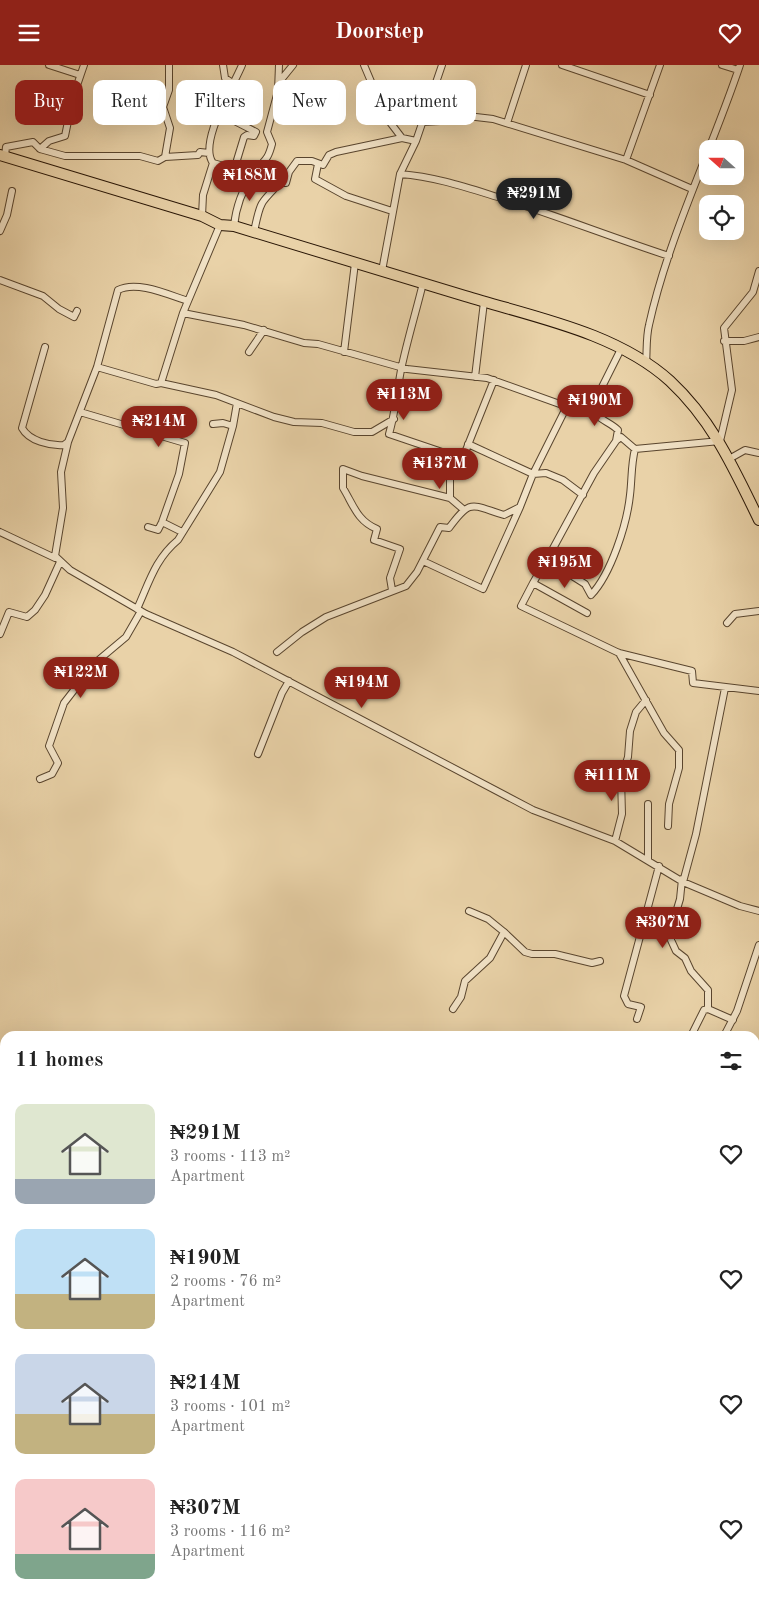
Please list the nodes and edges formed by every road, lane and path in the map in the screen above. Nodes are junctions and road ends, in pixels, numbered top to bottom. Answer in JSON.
{"nodes":[{"id":1,"x":49,"y":65,"type":"edge"},
{"id":2,"x":84,"y":65,"type":"edge"},
{"id":3,"x":169,"y":65,"type":"edge"},
{"id":4,"x":224,"y":65,"type":"edge"},
{"id":5,"x":242,"y":65,"type":"edge"},
{"id":6,"x":279,"y":65,"type":"edge"},
{"id":7,"x":293,"y":65,"type":"edge"},
{"id":8,"x":364,"y":65,"type":"edge"},
{"id":9,"x":442,"y":65,"type":"edge"},
{"id":10,"x":526,"y":65,"type":"edge"},
{"id":11,"x":562,"y":65,"type":"edge"},
{"id":12,"x":660,"y":65,"type":"edge"},
{"id":13,"x":722,"y":65,"type":"edge"},
{"id":14,"x":739,"y":68,"type":"edge"},
{"id":15,"x":80,"y":75,"type":"junction"},
{"id":16,"x":229,"y":80,"type":"edge"},
{"id":17,"x":236,"y":80,"type":"edge"},
{"id":18,"x":278,"y":80,"type":"edge"},
{"id":19,"x":281,"y":80,"type":"edge"},
{"id":20,"x":437,"y":80,"type":"edge"},
{"id":21,"x":650,"y":95,"type":"junction"},
{"id":22,"x":273,"y":104,"type":"edge"},
{"id":23,"x":476,"y":117,"type":"edge"},
{"id":24,"x":507,"y":123,"type":"junction"},
{"id":25,"x":216,"y":125,"type":"edge"},
{"id":26,"x":242,"y":125,"type":"edge"},
{"id":27,"x":422,"y":125,"type":"edge"},
{"id":28,"x":402,"y":138,"type":"junction"},
{"id":29,"x":416,"y":141,"type":"junction"},
{"id":30,"x":40,"y":149,"type":"junction"},
{"id":31,"x":209,"y":153,"type":"junction"},
{"id":32,"x":3,"y":155,"type":"edge"},
{"id":33,"x":165,"y":157,"type":"junction"},
{"id":34,"x":626,"y":160,"type":"junction"},
{"id":35,"x":212,"y":163,"type":"junction"},
{"id":36,"x":318,"y":164,"type":"junction"},
{"id":37,"x":238,"y":170,"type":"junction"},
{"id":38,"x":253,"y":174,"type":"junction"},
{"id":39,"x":400,"y":174,"type":"junction"},
{"id":40,"x":692,"y":189,"type":"junction"},
{"id":41,"x":12,"y":191,"type":"dead end"},
{"id":42,"x":392,"y":211,"type":"junction"},
{"id":43,"x":202,"y":216,"type":"junction"},
{"id":44,"x":220,"y":225,"type":"junction"},
{"id":45,"x":234,"y":226,"type":"junction"},
{"id":46,"x":0,"y":231,"type":"edge"},
{"id":47,"x":254,"y":232,"type":"junction"},
{"id":48,"x":670,"y":256,"type":"junction"},
{"id":49,"x":355,"y":263,"type":"junction"},
{"id":50,"x":382,"y":271,"type":"junction"},
{"id":51,"x":759,"y":271,"type":"edge"},
{"id":52,"x":0,"y":280,"type":"edge"},
{"id":53,"x":423,"y":283,"type":"junction"},
{"id":54,"x":188,"y":301,"type":"junction"},
{"id":55,"x":484,"y":302,"type":"junction"},
{"id":56,"x":77,"y":311,"type":"dead end"},
{"id":57,"x":183,"y":313,"type":"junction"},
{"id":58,"x":264,"y":330,"type":"junction"},
{"id":59,"x":759,"y":337,"type":"edge"},
{"id":60,"x":724,"y":341,"type":"junction"},
{"id":61,"x":45,"y":347,"type":"dead end"},
{"id":62,"x":621,"y":349,"type":"junction"},
{"id":63,"x":249,"y":352,"type":"dead end"},
{"id":64,"x":344,"y":352,"type":"junction"},
{"id":65,"x":646,"y":364,"type":"junction"},
{"id":66,"x":97,"y":367,"type":"junction"},
{"id":67,"x":402,"y":367,"type":"junction"},
{"id":68,"x":475,"y":377,"type":"junction"},
{"id":69,"x":494,"y":380,"type":"junction"},
{"id":70,"x":161,"y":383,"type":"junction"},
{"id":71,"x":238,"y":403,"type":"junction"},
{"id":72,"x":566,"y":406,"type":"junction"},
{"id":73,"x":591,"y":409,"type":"junction"},
{"id":74,"x":80,"y":412,"type":"junction"},
{"id":75,"x":394,"y":419,"type":"junction"},
{"id":76,"x":213,"y":424,"type":"dead end"},
{"id":77,"x":233,"y":425,"type":"junction"},
{"id":78,"x":616,"y":441,"type":"junction"},
{"id":79,"x":720,"y":441,"type":"junction"},
{"id":80,"x":68,"y":443,"type":"junction"},
{"id":81,"x":468,"y":444,"type":"junction"},
{"id":82,"x":635,"y":449,"type":"junction"},
{"id":83,"x":759,"y":453,"type":"edge"},
{"id":84,"x":450,"y":455,"type":"junction"},
{"id":85,"x":729,"y":459,"type":"junction"},
{"id":86,"x":533,"y":474,"type":"junction"},
{"id":87,"x":582,"y":495,"type":"junction"},
{"id":88,"x":450,"y":498,"type":"junction"},
{"id":89,"x":520,"y":507,"type":"junction"},
{"id":90,"x":463,"y":509,"type":"junction"},
{"id":91,"x":759,"y":520,"type":"edge"},
{"id":92,"x":162,"y":522,"type":"junction"},
{"id":93,"x":148,"y":527,"type":"dead end"},
{"id":94,"x":0,"y":532,"type":"edge"},
{"id":95,"x":182,"y":532,"type":"junction"},
{"id":96,"x":57,"y":560,"type":"junction"},
{"id":97,"x":423,"y":561,"type":"junction"},
{"id":98,"x":550,"y":562,"type":"junction"},
{"id":99,"x":533,"y":583,"type":"junction"},
{"id":100,"x":392,"y":590,"type":"junction"},
{"id":101,"x":139,"y":610,"type":"junction"},
{"id":102,"x":759,"y":611,"type":"edge"},
{"id":103,"x":588,"y":613,"type":"dead end"},
{"id":104,"x":727,"y":623,"type":"dead end"},
{"id":105,"x":0,"y":634,"type":"edge"},
{"id":106,"x":278,"y":651,"type":"dead end"},
{"id":107,"x":619,"y":653,"type":"junction"},
{"id":108,"x":290,"y":681,"type":"junction"},
{"id":109,"x":724,"y":688,"type":"junction"},
{"id":110,"x":759,"y":691,"type":"edge"},
{"id":111,"x":646,"y":700,"type":"junction"},
{"id":112,"x":258,"y":753,"type":"dead end"},
{"id":113,"x":623,"y":768,"type":"junction"},
{"id":114,"x":646,"y":775,"type":"dead end"},
{"id":115,"x":40,"y":779,"type":"dead end"},
{"id":116,"x":648,"y":804,"type":"dead end"},
{"id":117,"x":668,"y":826,"type":"dead end"},
{"id":118,"x":615,"y":841,"type":"junction"},
{"id":119,"x":648,"y":859,"type":"junction"},
{"id":120,"x":660,"y":866,"type":"junction"},
{"id":121,"x":683,"y":881,"type":"junction"},
{"id":122,"x":469,"y":911,"type":"dead end"},
{"id":123,"x":759,"y":911,"type":"edge"},
{"id":124,"x":504,"y":932,"type":"junction"},
{"id":125,"x":759,"y":945,"type":"edge"},
{"id":126,"x":600,"y":961,"type":"dead end"},
{"id":127,"x":453,"y":1009,"type":"dead end"},
{"id":128,"x":708,"y":1009,"type":"junction"},
{"id":129,"x":637,"y":1019,"type":"dead end"},
{"id":130,"x":733,"y":1020,"type":"junction"},
{"id":131,"x":694,"y":1031,"type":"edge"},
{"id":132,"x":727,"y":1031,"type":"edge"}],
"edges":[{"from":1,"to":15,"type":"street"},
{"from":2,"to":15,"type":"street"},
{"from":3,"to":33,"type":"street"},
{"from":4,"to":16,"type":"street"},
{"from":5,"to":17,"type":"street"},
{"from":6,"to":18,"type":"street"},
{"from":7,"to":19,"type":"street"},
{"from":8,"to":28,"type":"street"},
{"from":9,"to":20,"type":"street"},
{"from":10,"to":24,"type":"street"},
{"from":11,"to":21,"type":"street"},
{"from":12,"to":21,"type":"street"},
{"from":13,"to":14,"type":"street"},
{"from":14,"to":40,"type":"street"},
{"from":15,"to":30,"type":"street"},
{"from":21,"to":34,"type":"street"},
{"from":22,"to":38,"type":"street"},
{"from":23,"to":24,"type":"street"},
{"from":24,"to":34,"type":"street"},
{"from":25,"to":31,"type":"street"},
{"from":26,"to":37,"type":"street"},
{"from":27,"to":29,"type":"street"},
{"from":28,"to":29,"type":"street"},
{"from":28,"to":36,"type":"street"},
{"from":29,"to":39,"type":"street"},
{"from":30,"to":32,"type":"street"},
{"from":30,"to":33,"type":"street"},
{"from":31,"to":33,"type":"street"},
{"from":31,"to":35,"type":"street"},
{"from":32,"to":43,"type":"highway"},
{"from":34,"to":40,"type":"street"},
{"from":35,"to":37,"type":"street"},
{"from":35,"to":43,"type":"street"},
{"from":36,"to":42,"type":"street"},
{"from":36,"to":47,"type":"street"},
{"from":37,"to":38,"type":"street"},
{"from":38,"to":45,"type":"street"},
{"from":39,"to":42,"type":"street"},
{"from":39,"to":48,"type":"street"},
{"from":40,"to":48,"type":"street"},
{"from":41,"to":46,"type":"street"},
{"from":42,"to":50,"type":"street"},
{"from":43,"to":44,"type":"highway"},
{"from":44,"to":45,"type":"highway"},
{"from":44,"to":54,"type":"street"},
{"from":45,"to":47,"type":"highway"},
{"from":47,"to":49,"type":"highway"},
{"from":48,"to":65,"type":"street"},
{"from":49,"to":50,"type":"highway"},
{"from":49,"to":64,"type":"street"},
{"from":50,"to":53,"type":"highway"},
{"from":51,"to":60,"type":"street"},
{"from":52,"to":56,"type":"street"},
{"from":53,"to":55,"type":"highway"},
{"from":53,"to":67,"type":"street"},
{"from":54,"to":57,"type":"street"},
{"from":54,"to":66,"type":"street"},
{"from":55,"to":62,"type":"highway"},
{"from":55,"to":68,"type":"street"},
{"from":57,"to":58,"type":"street"},
{"from":57,"to":70,"type":"street"},
{"from":58,"to":63,"type":"street"},
{"from":58,"to":64,"type":"street"},
{"from":59,"to":60,"type":"street"},
{"from":60,"to":79,"type":"street"},
{"from":61,"to":80,"type":"street"},
{"from":62,"to":65,"type":"highway"},
{"from":62,"to":73,"type":"street"},
{"from":64,"to":67,"type":"street"},
{"from":65,"to":79,"type":"highway"},
{"from":66,"to":70,"type":"street"},
{"from":66,"to":74,"type":"street"},
{"from":67,"to":68,"type":"street"},
{"from":67,"to":75,"type":"street"},
{"from":68,"to":69,"type":"street"},
{"from":69,"to":72,"type":"street"},
{"from":69,"to":81,"type":"street"},
{"from":70,"to":71,"type":"street"},
{"from":71,"to":75,"type":"street"},
{"from":71,"to":77,"type":"street"},
{"from":72,"to":73,"type":"street"},
{"from":72,"to":86,"type":"street"},
{"from":73,"to":78,"type":"street"},
{"from":74,"to":80,"type":"street"},
{"from":74,"to":92,"type":"street"},
{"from":75,"to":84,"type":"street"},
{"from":76,"to":77,"type":"street"},
{"from":77,"to":95,"type":"street"},
{"from":78,"to":82,"type":"street"},
{"from":78,"to":87,"type":"street"},
{"from":79,"to":82,"type":"street"},
{"from":79,"to":85,"type":"highway"},
{"from":80,"to":96,"type":"street"},
{"from":81,"to":84,"type":"street"},
{"from":81,"to":86,"type":"street"},
{"from":82,"to":98,"type":"street"},
{"from":83,"to":85,"type":"street"},
{"from":84,"to":88,"type":"street"},
{"from":85,"to":91,"type":"highway"},
{"from":86,"to":87,"type":"street"},
{"from":86,"to":89,"type":"street"},
{"from":87,"to":98,"type":"street"},
{"from":88,"to":90,"type":"street"},
{"from":88,"to":100,"type":"street"},
{"from":89,"to":90,"type":"street"},
{"from":89,"to":97,"type":"street"},
{"from":90,"to":97,"type":"street"},
{"from":92,"to":93,"type":"street"},
{"from":92,"to":95,"type":"street"},
{"from":94,"to":96,"type":"street"},
{"from":95,"to":101,"type":"street"},
{"from":96,"to":101,"type":"street"},
{"from":96,"to":105,"type":"street"},
{"from":97,"to":100,"type":"street"},
{"from":98,"to":99,"type":"street"},
{"from":99,"to":103,"type":"street"},
{"from":99,"to":107,"type":"street"},
{"from":100,"to":106,"type":"street"},
{"from":101,"to":108,"type":"street"},
{"from":101,"to":115,"type":"street"},
{"from":102,"to":104,"type":"street"},
{"from":107,"to":109,"type":"street"},
{"from":107,"to":111,"type":"street"},
{"from":108,"to":112,"type":"street"},
{"from":108,"to":118,"type":"street"},
{"from":109,"to":110,"type":"street"},
{"from":109,"to":121,"type":"street"},
{"from":111,"to":113,"type":"street"},
{"from":111,"to":117,"type":"street"},
{"from":113,"to":114,"type":"street"},
{"from":113,"to":118,"type":"street"},
{"from":116,"to":119,"type":"street"},
{"from":118,"to":119,"type":"street"},
{"from":119,"to":120,"type":"street"},
{"from":120,"to":121,"type":"street"},
{"from":120,"to":129,"type":"street"},
{"from":121,"to":123,"type":"street"},
{"from":121,"to":128,"type":"street"},
{"from":122,"to":124,"type":"street"},
{"from":124,"to":126,"type":"street"},
{"from":124,"to":127,"type":"street"},
{"from":125,"to":130,"type":"street"},
{"from":128,"to":130,"type":"street"},
{"from":128,"to":131,"type":"street"},
{"from":130,"to":132,"type":"street"}]}
